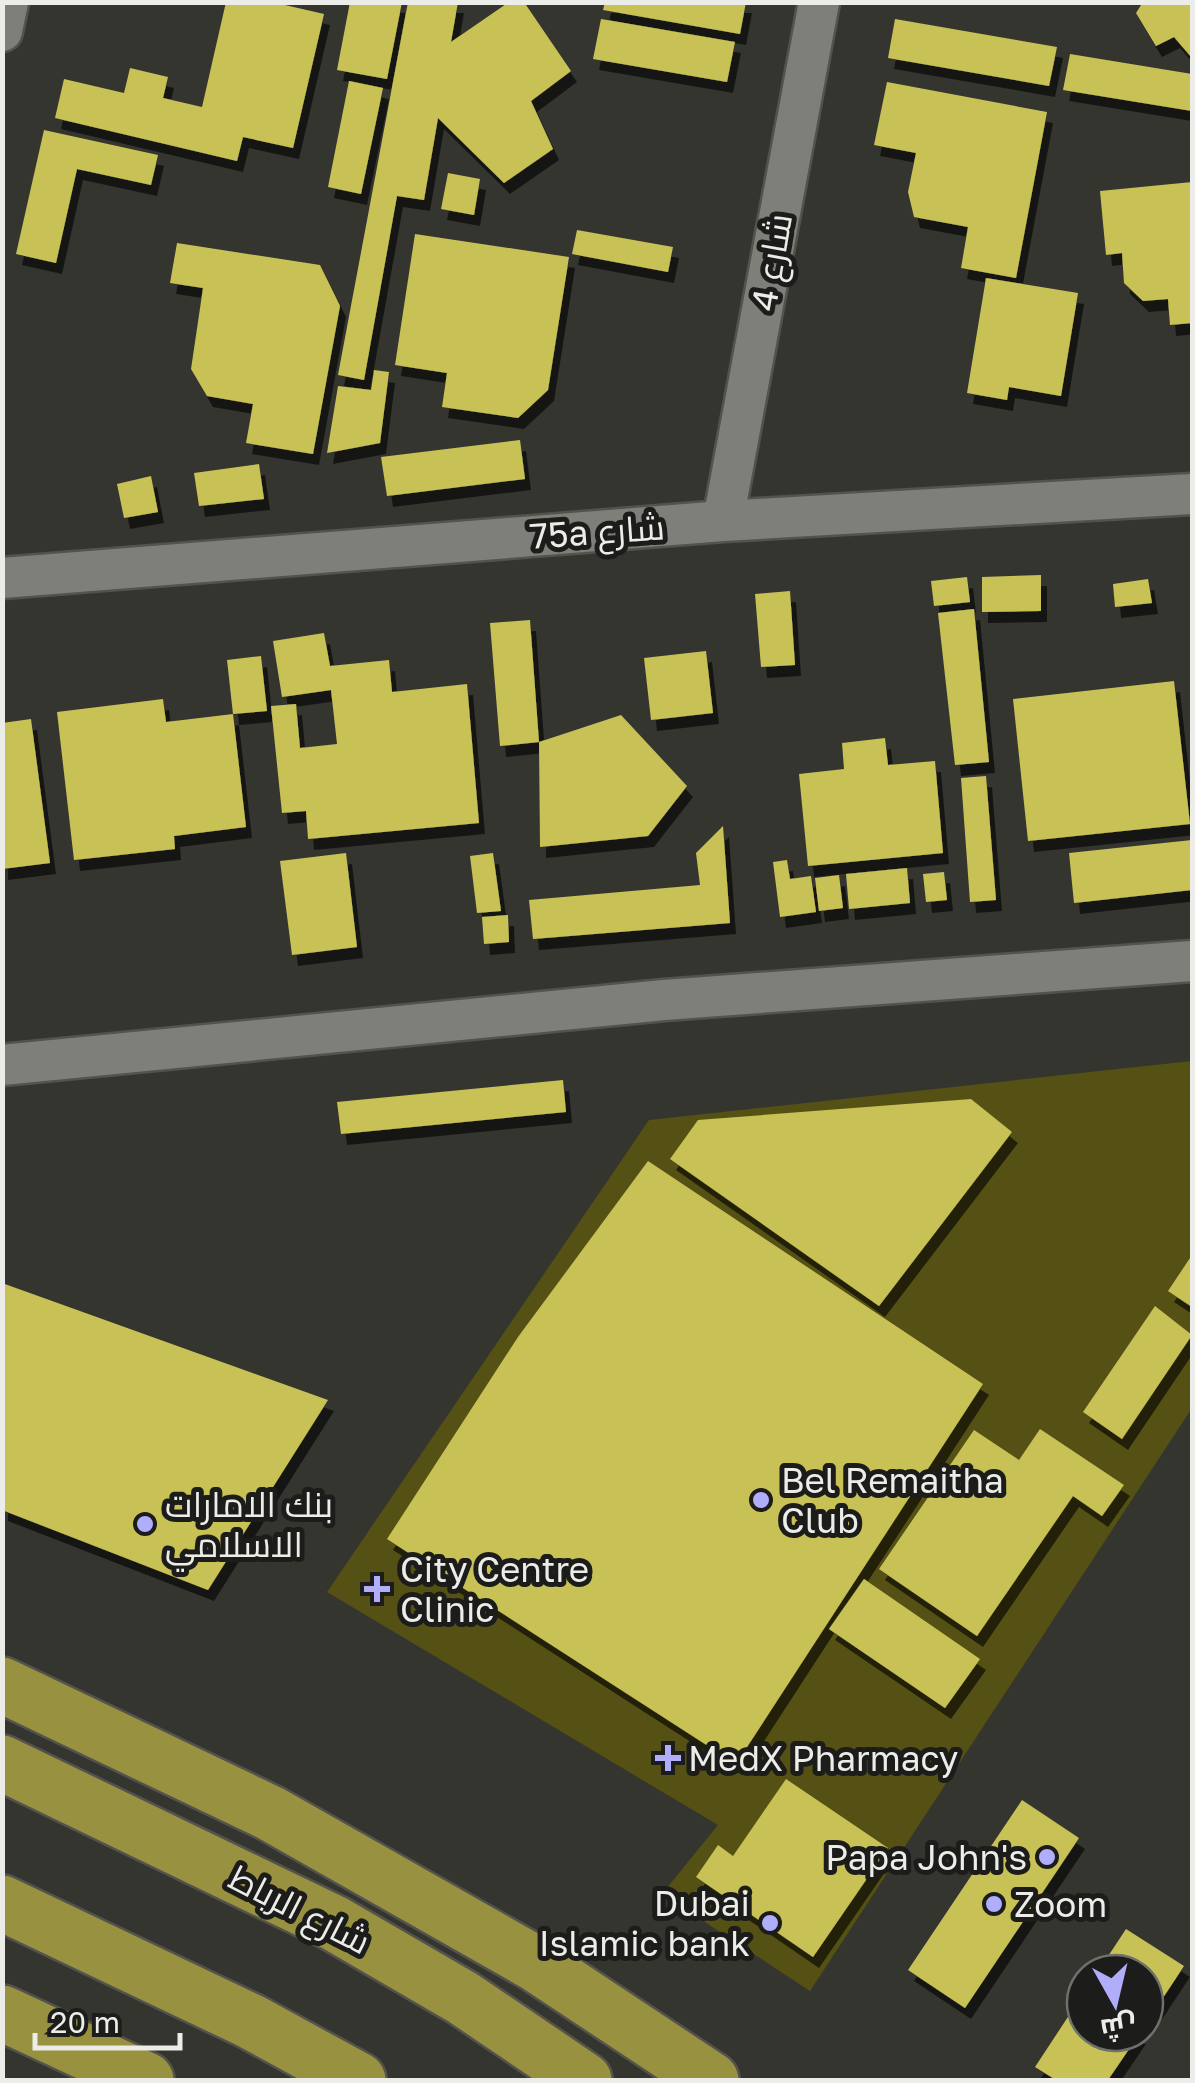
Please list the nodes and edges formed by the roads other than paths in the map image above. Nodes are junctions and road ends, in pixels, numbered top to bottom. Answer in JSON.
{"nodes":[{"id":1,"x":8,"y":2,"type":"edge"},
{"id":2,"x":819,"y":2,"type":"edge"},
{"id":3,"x":2,"y":31,"type":"edge"},
{"id":4,"x":1192,"y":494,"type":"edge"},
{"id":5,"x":723,"y":521,"type":"junction"},
{"id":6,"x":2,"y":578,"type":"edge"},
{"id":7,"x":1192,"y":961,"type":"edge"},
{"id":8,"x":2,"y":1065,"type":"edge"},
{"id":9,"x":2,"y":1685,"type":"edge"},
{"id":10,"x":2,"y":1764,"type":"edge"},
{"id":11,"x":2,"y":1903,"type":"edge"},
{"id":12,"x":2,"y":2013,"type":"edge"},
{"id":13,"x":146,"y":2080,"type":"edge"},
{"id":14,"x":358,"y":2080,"type":"edge"},
{"id":15,"x":584,"y":2080,"type":"edge"},
{"id":16,"x":711,"y":2080,"type":"edge"}],
"edges":[{"from":1,"to":3,"type":"street"},
{"from":2,"to":5,"type":"street","name":"شارع 4"},
{"from":4,"to":5,"type":"street","name":"75a شارع"},
{"from":5,"to":6,"type":"street","name":"75a شارع"},
{"from":7,"to":8,"type":"street"},
{"from":9,"to":16,"type":"highway"},
{"from":10,"to":15,"type":"highway","name":"شارع الرباط"},
{"from":11,"to":14,"type":"highway"},
{"from":12,"to":13,"type":"highway"}]}
